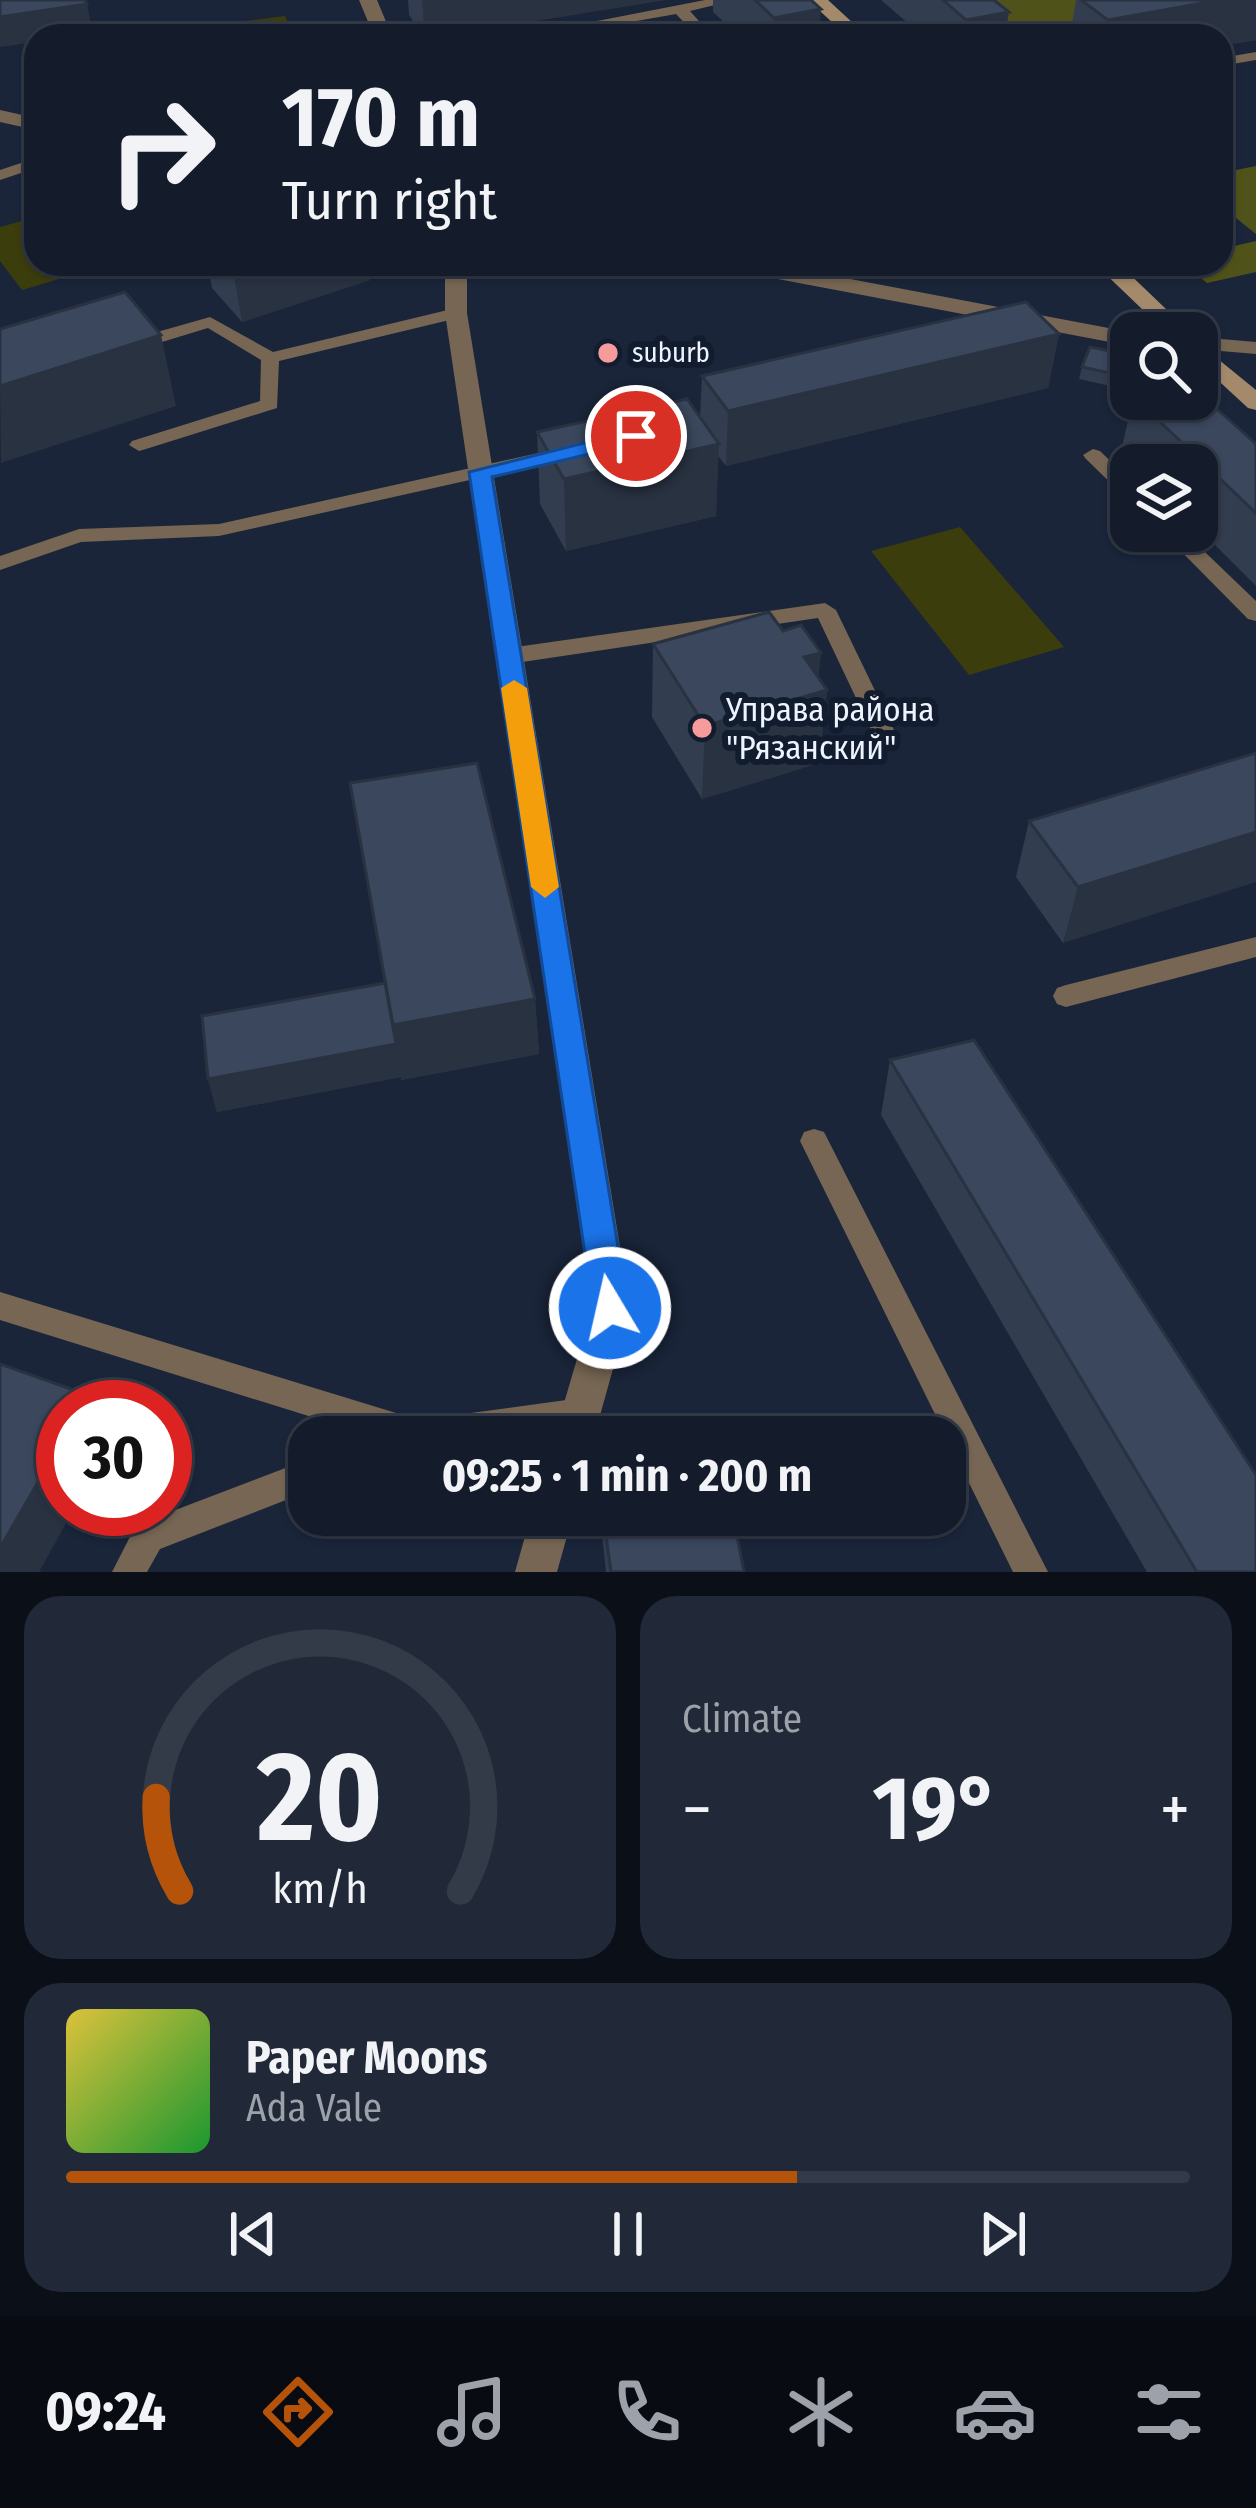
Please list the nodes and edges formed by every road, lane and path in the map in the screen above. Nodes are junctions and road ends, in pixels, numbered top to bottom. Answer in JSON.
{"nodes":[{"id":1,"x":729,"y":0,"type":"edge"},
{"id":2,"x":817,"y":0,"type":"edge"},
{"id":3,"x":680,"y":9,"type":"junction"},
{"id":4,"x":595,"y":24,"type":"edge"},
{"id":5,"x":694,"y":24,"type":"edge"},
{"id":6,"x":844,"y":24,"type":"edge"},
{"id":7,"x":456,"y":276,"type":"edge"},
{"id":8,"x":799,"y":276,"type":"edge"},
{"id":9,"x":1119,"y":276,"type":"edge"},
{"id":10,"x":1157,"y":312,"type":"edge"},
{"id":11,"x":456,"y":313,"type":"junction"},
{"id":12,"x":1110,"y":335,"type":"edge"},
{"id":13,"x":1218,"y":346,"type":"edge"},
{"id":14,"x":1256,"y":347,"type":"edge"},
{"id":15,"x":105,"y":353,"type":"edge"},
{"id":16,"x":270,"y":358,"type":"junction"},
{"id":17,"x":1218,"y":366,"type":"edge"},
{"id":18,"x":1256,"y":403,"type":"edge"},
{"id":19,"x":139,"y":445,"type":"dead end"},
{"id":20,"x":592,"y":447,"type":"edge"},
{"id":21,"x":1093,"y":455,"type":"dead end"},
{"id":22,"x":480,"y":472,"type":"junction"},
{"id":23,"x":1110,"y":472,"type":"edge"},
{"id":24,"x":1193,"y":552,"type":"edge"},
{"id":25,"x":0,"y":563,"type":"edge"},
{"id":26,"x":1256,"y":614,"type":"edge"},
{"id":27,"x":509,"y":656,"type":"junction"},
{"id":28,"x":883,"y":732,"type":"dead end"},
{"id":29,"x":1256,"y":947,"type":"edge"},
{"id":30,"x":1066,"y":996,"type":"dead end"},
{"id":31,"x":814,"y":1141,"type":"dead end"},
{"id":32,"x":0,"y":1306,"type":"edge"},
{"id":33,"x":349,"y":1416,"type":"edge"},
{"id":34,"x":580,"y":1416,"type":"edge"},
{"id":35,"x":288,"y":1483,"type":"edge"},
{"id":36,"x":546,"y":1536,"type":"edge"},
{"id":37,"x":129,"y":1572,"type":"edge"},
{"id":38,"x":536,"y":1572,"type":"edge"},
{"id":39,"x":1031,"y":1572,"type":"edge"}],
"edges":[{"from":1,"to":3,"type":"lane"},
{"from":2,"to":6,"type":"street"},
{"from":3,"to":4,"type":"lane"},
{"from":3,"to":5,"type":"lane"},
{"from":7,"to":11,"type":"street"},
{"from":8,"to":12,"type":"street"},
{"from":9,"to":10,"type":"street"},
{"from":11,"to":16,"type":"lane"},
{"from":11,"to":22,"type":"street"},
{"from":13,"to":14,"type":"lane"},
{"from":15,"to":16,"type":"lane"},
{"from":16,"to":19,"type":"lane"},
{"from":17,"to":18,"type":"street"},
{"from":20,"to":22,"type":"lane"},
{"from":21,"to":23,"type":"lane"},
{"from":22,"to":25,"type":"lane"},
{"from":22,"to":27,"type":"street"},
{"from":24,"to":26,"type":"lane"},
{"from":27,"to":28,"type":"lane"},
{"from":27,"to":34,"type":"street"},
{"from":29,"to":30,"type":"lane"},
{"from":31,"to":39,"type":"lane"},
{"from":32,"to":33,"type":"lane"},
{"from":35,"to":37,"type":"lane"},
{"from":36,"to":38,"type":"street"}]}
